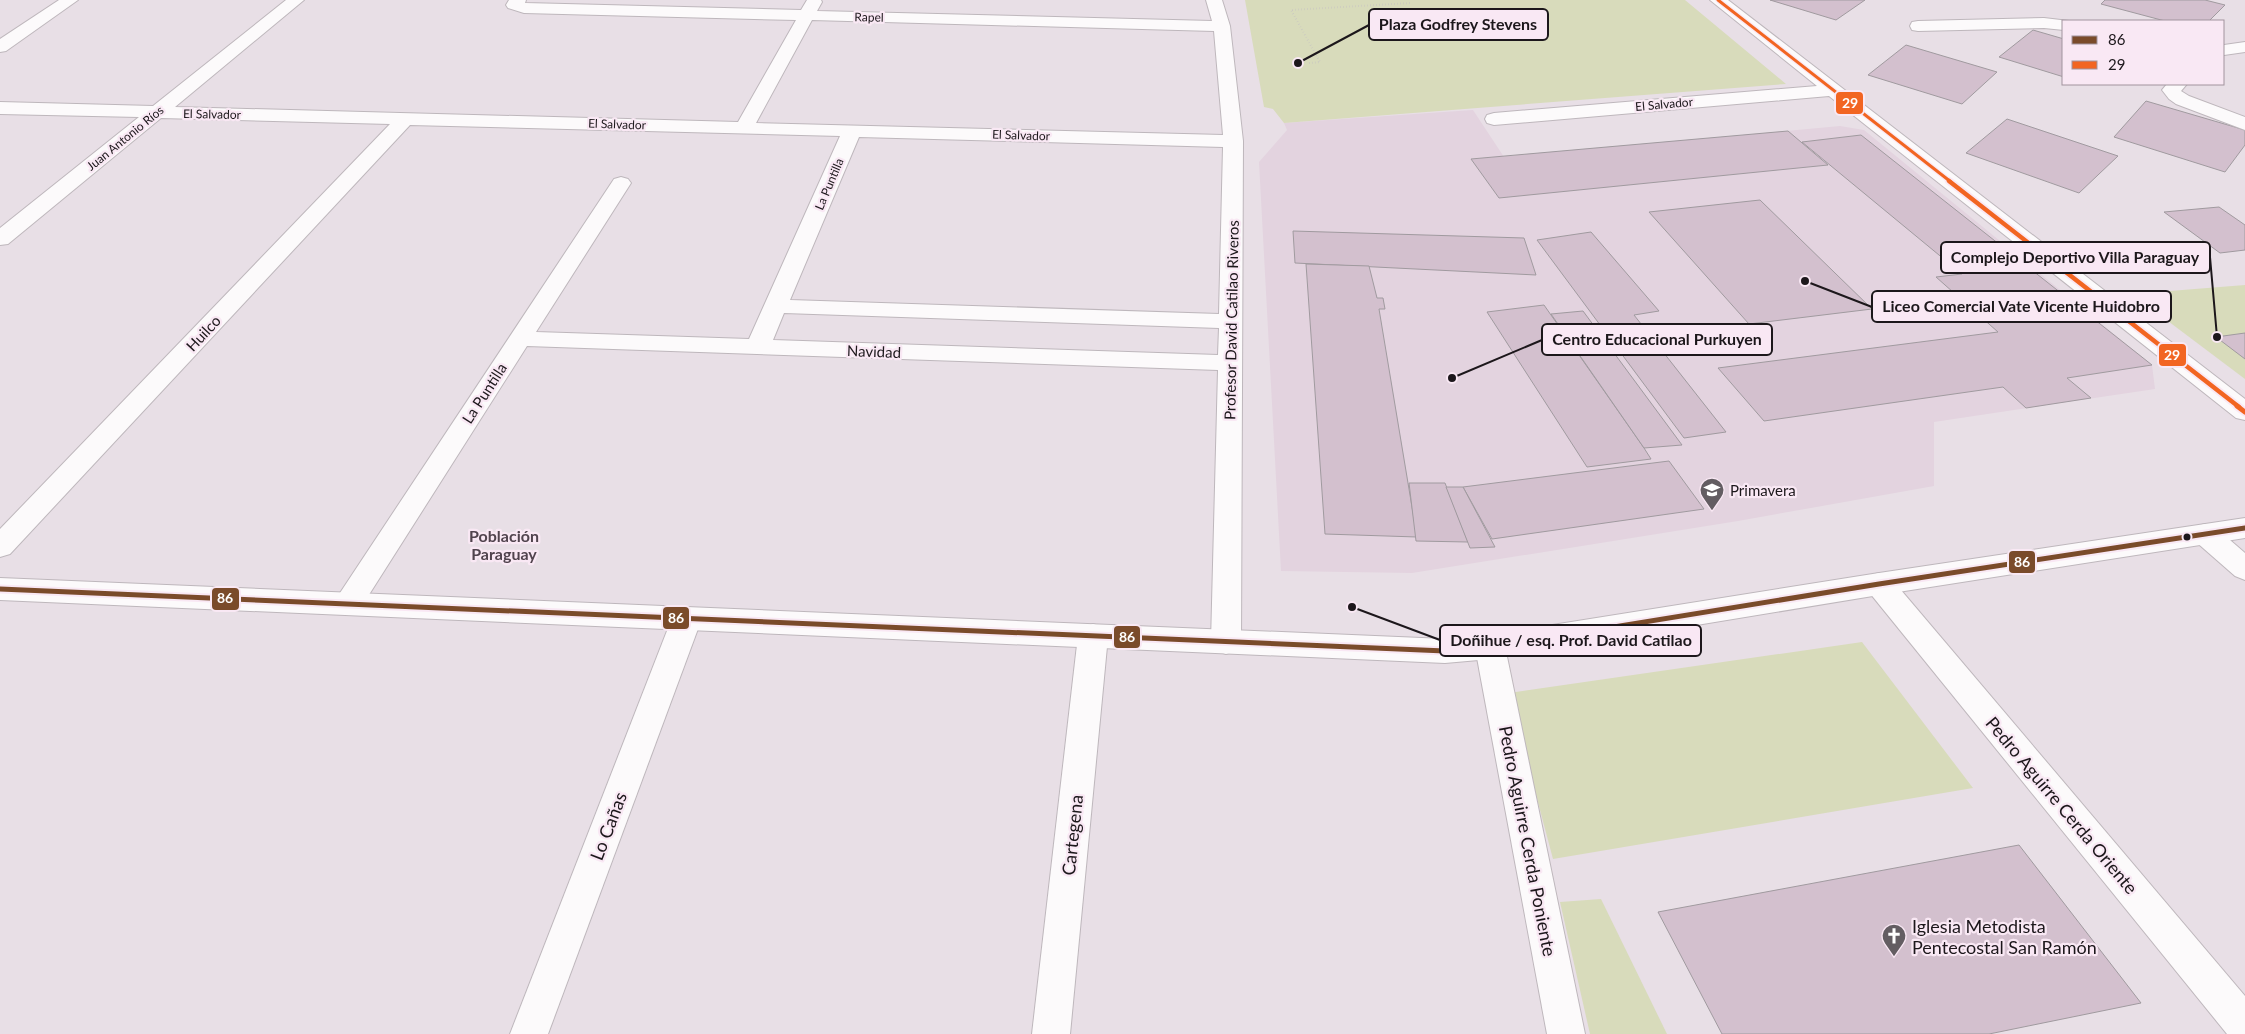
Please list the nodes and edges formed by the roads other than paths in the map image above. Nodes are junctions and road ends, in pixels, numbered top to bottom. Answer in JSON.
{"nodes":[{"id":1,"x":70,"y":0,"type":"edge"},
{"id":2,"x":296,"y":0,"type":"edge"},
{"id":3,"x":1214,"y":0,"type":"edge"},
{"id":4,"x":1718,"y":0,"type":"edge"},
{"id":5,"x":517,"y":3,"type":"edge"},
{"id":6,"x":811,"y":8,"type":"edge"},
{"id":7,"x":2062,"y":25,"type":"edge"},
{"id":8,"x":1222,"y":26,"type":"junction"},
{"id":9,"x":1918,"y":26,"type":"dead end"},
{"id":10,"x":0,"y":47,"type":"edge"},
{"id":11,"x":2245,"y":47,"type":"edge"},
{"id":12,"x":2225,"y":50,"type":"edge"},
{"id":13,"x":2177,"y":85,"type":"edge"},
{"id":14,"x":1834,"y":90,"type":"junction"},
{"id":15,"x":0,"y":108,"type":"edge"},
{"id":16,"x":157,"y":112,"type":"junction"},
{"id":17,"x":405,"y":118,"type":"junction"},
{"id":18,"x":1494,"y":119,"type":"dead end"},
{"id":19,"x":2245,"y":124,"type":"edge"},
{"id":20,"x":744,"y":128,"type":"junction"},
{"id":21,"x":852,"y":130,"type":"junction"},
{"id":22,"x":1233,"y":141,"type":"junction"},
{"id":23,"x":621,"y":182,"type":"dead end"},
{"id":24,"x":0,"y":239,"type":"edge"},
{"id":25,"x":776,"y":306,"type":"junction"},
{"id":26,"x":1231,"y":321,"type":"junction"},
{"id":27,"x":519,"y":339,"type":"junction"},
{"id":28,"x":758,"y":347,"type":"junction"},
{"id":29,"x":1230,"y":363,"type":"junction"},
{"id":30,"x":2245,"y":412,"type":"edge"},
{"id":31,"x":2245,"y":528,"type":"edge"},
{"id":32,"x":2206,"y":534,"type":"junction"},
{"id":33,"x":0,"y":547,"type":"edge"},
{"id":34,"x":2245,"y":569,"type":"edge"},
{"id":35,"x":1879,"y":584,"type":"junction"},
{"id":36,"x":0,"y":589,"type":"edge"},
{"id":37,"x":348,"y":604,"type":"junction"},
{"id":38,"x":687,"y":618,"type":"junction"},
{"id":39,"x":1092,"y":636,"type":"junction"},
{"id":40,"x":1226,"y":642,"type":"junction"},
{"id":41,"x":1490,"y":648,"type":"junction"},
{"id":42,"x":2245,"y":1026,"type":"edge"},
{"id":43,"x":529,"y":1034,"type":"edge"},
{"id":44,"x":1051,"y":1034,"type":"edge"},
{"id":45,"x":1566,"y":1034,"type":"edge"}],
"edges":[{"from":1,"to":10,"type":"street"},
{"from":2,"to":16,"type":"street","name":"Juan Antonio Ríos"},
{"from":3,"to":8,"type":"street","name":"Profesor David Catilao Riveros"},
{"from":4,"to":14,"type":"street"},
{"from":5,"to":6,"type":"street","name":"Rapel"},
{"from":6,"to":8,"type":"street","name":"Rapel"},
{"from":6,"to":20,"type":"street"},
{"from":7,"to":9,"type":"street"},
{"from":8,"to":22,"type":"street","name":"Profesor David Catilao Riveros"},
{"from":11,"to":12,"type":"street"},
{"from":13,"to":19,"type":"street"},
{"from":14,"to":18,"type":"street","name":"El Salvador"},
{"from":14,"to":30,"type":"street"},
{"from":15,"to":16,"type":"street","name":"El Salvador"},
{"from":16,"to":17,"type":"street","name":"El Salvador"},
{"from":16,"to":24,"type":"street","name":"Juan Antonio Ríos"},
{"from":17,"to":20,"type":"street","name":"El Salvador"},
{"from":17,"to":33,"type":"street","name":"Huilco"},
{"from":20,"to":21,"type":"street","name":"El Salvador"},
{"from":21,"to":22,"type":"street","name":"El Salvador"},
{"from":21,"to":25,"type":"street","name":"La Puntilla"},
{"from":22,"to":26,"type":"street","name":"Profesor David Catilao Riveros"},
{"from":23,"to":27,"type":"street","name":"La Puntilla"},
{"from":25,"to":26,"type":"street"},
{"from":25,"to":28,"type":"street","name":"La Puntilla"},
{"from":26,"to":29,"type":"street","name":"Profesor David Catilao Riveros"},
{"from":27,"to":28,"type":"street","name":"Navidad"},
{"from":27,"to":37,"type":"street","name":"La Puntilla"},
{"from":28,"to":29,"type":"street","name":"Navidad"},
{"from":29,"to":40,"type":"street","name":"Profesor David Catilao Riveros"},
{"from":31,"to":32,"type":"street"},
{"from":32,"to":34,"type":"street"},
{"from":32,"to":35,"type":"street"},
{"from":35,"to":41,"type":"street"},
{"from":35,"to":42,"type":"street","name":"Pedro Aguirre Cerda Oriente"},
{"from":36,"to":37,"type":"street"},
{"from":37,"to":38,"type":"street"},
{"from":38,"to":39,"type":"street"},
{"from":38,"to":43,"type":"street","name":"Lo Cañas"},
{"from":39,"to":40,"type":"street"},
{"from":39,"to":44,"type":"street","name":"Cartegena"},
{"from":40,"to":41,"type":"street"},
{"from":41,"to":45,"type":"street","name":"Pedro Aguirre Cerda Poniente"}]}
